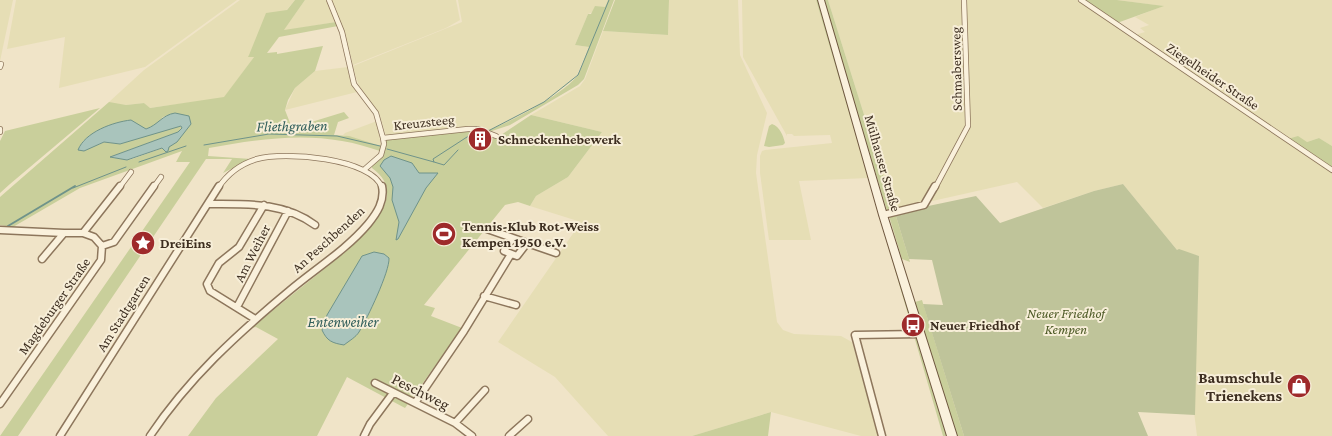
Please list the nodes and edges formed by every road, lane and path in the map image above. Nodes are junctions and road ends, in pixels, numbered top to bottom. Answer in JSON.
{"nodes":[{"id":1,"x":329,"y":0,"type":"edge"},
{"id":2,"x":821,"y":0,"type":"edge"},
{"id":3,"x":964,"y":0,"type":"edge"},
{"id":4,"x":1081,"y":0,"type":"edge"},
{"id":5,"x":496,"y":136,"type":"dead end"},
{"id":6,"x":384,"y":138,"type":"junction"},
{"id":7,"x":365,"y":169,"type":"junction"},
{"id":8,"x":1332,"y":170,"type":"edge"},
{"id":9,"x":131,"y":172,"type":"dead end"},
{"id":10,"x":161,"y":177,"type":"dead end"},
{"id":11,"x":208,"y":204,"type":"junction"},
{"id":12,"x":264,"y":205,"type":"junction"},
{"id":13,"x":288,"y":211,"type":"junction"},
{"id":14,"x":884,"y":215,"type":"junction"},
{"id":15,"x":315,"y":225,"type":"dead end"},
{"id":16,"x":487,"y":229,"type":"dead end"},
{"id":17,"x":0,"y":230,"type":"edge"},
{"id":18,"x":64,"y":233,"type":"junction"},
{"id":19,"x":83,"y":233,"type":"junction"},
{"id":20,"x":514,"y":238,"type":"junction"},
{"id":21,"x":527,"y":243,"type":"junction"},
{"id":22,"x":102,"y":246,"type":"junction"},
{"id":23,"x":556,"y":253,"type":"dead end"},
{"id":24,"x":511,"y":254,"type":"junction"},
{"id":25,"x":42,"y":259,"type":"dead end"},
{"id":26,"x":484,"y":296,"type":"junction"},
{"id":27,"x":516,"y":305,"type":"dead end"},
{"id":28,"x":238,"y":307,"type":"junction"},
{"id":29,"x":255,"y":318,"type":"junction"},
{"id":30,"x":920,"y":334,"type":"junction"},
{"id":31,"x":375,"y":383,"type":"dead end"},
{"id":32,"x":485,"y":390,"type":"dead end"},
{"id":33,"x":393,"y":393,"type":"junction"},
{"id":34,"x":414,"y":403,"type":"junction"},
{"id":35,"x":0,"y":404,"type":"edge"},
{"id":36,"x":528,"y":418,"type":"dead end"},
{"id":37,"x":455,"y":423,"type":"junction"},
{"id":38,"x":60,"y":436,"type":"edge"},
{"id":39,"x":150,"y":436,"type":"edge"},
{"id":40,"x":364,"y":436,"type":"edge"},
{"id":41,"x":472,"y":436,"type":"edge"},
{"id":42,"x":509,"y":436,"type":"edge"},
{"id":43,"x":882,"y":436,"type":"edge"},
{"id":44,"x":952,"y":436,"type":"edge"}],
"edges":[{"from":1,"to":6,"type":"street","name":"Kreuzsteeg"},
{"from":2,"to":14,"type":"street","name":"Mülhauser Straße"},
{"from":3,"to":14,"type":"street","name":"Schmabersweg"},
{"from":4,"to":8,"type":"street","name":"Ziegelheider Straße"},
{"from":5,"to":6,"type":"street","name":"Kreuzsteeg"},
{"from":6,"to":7,"type":"street","name":"Kreuzsteeg"},
{"from":7,"to":11,"type":"street","name":"Am Stadtgarten"},
{"from":7,"to":29,"type":"street","name":"An Peschbenden"},
{"from":9,"to":19,"type":"street"},
{"from":10,"to":22,"type":"street","name":"Magdeburger Straße"},
{"from":11,"to":12,"type":"street","name":"Am Weiher"},
{"from":11,"to":38,"type":"street","name":"Am Stadtgarten"},
{"from":12,"to":13,"type":"street","name":"Am Weiher"},
{"from":12,"to":28,"type":"street","name":"Am Weiher"},
{"from":13,"to":15,"type":"street","name":"Am Weiher"},
{"from":13,"to":28,"type":"street","name":"Am Weiher"},
{"from":14,"to":30,"type":"street","name":"Mülhauser Straße"},
{"from":16,"to":20,"type":"street"},
{"from":17,"to":18,"type":"street"},
{"from":18,"to":19,"type":"street"},
{"from":18,"to":25,"type":"street"},
{"from":19,"to":22,"type":"street","name":"Magdeburger Straße"},
{"from":20,"to":21,"type":"street"},
{"from":20,"to":24,"type":"street"},
{"from":21,"to":23,"type":"street"},
{"from":21,"to":24,"type":"street"},
{"from":22,"to":35,"type":"street","name":"Magdeburger Straße"},
{"from":24,"to":26,"type":"street"},
{"from":26,"to":27,"type":"street"},
{"from":26,"to":34,"type":"street"},
{"from":28,"to":29,"type":"street"},
{"from":29,"to":39,"type":"street","name":"An Peschbenden"},
{"from":30,"to":43,"type":"street"},
{"from":30,"to":44,"type":"street","name":"Mülhauser Straße"},
{"from":31,"to":33,"type":"street","name":"Peschweg"},
{"from":32,"to":37,"type":"street","name":"Peschweg"},
{"from":33,"to":34,"type":"street","name":"Peschweg"},
{"from":33,"to":40,"type":"street"},
{"from":34,"to":37,"type":"street","name":"Peschweg"},
{"from":36,"to":42,"type":"street"},
{"from":37,"to":41,"type":"street","name":"Peschweg"}]}
